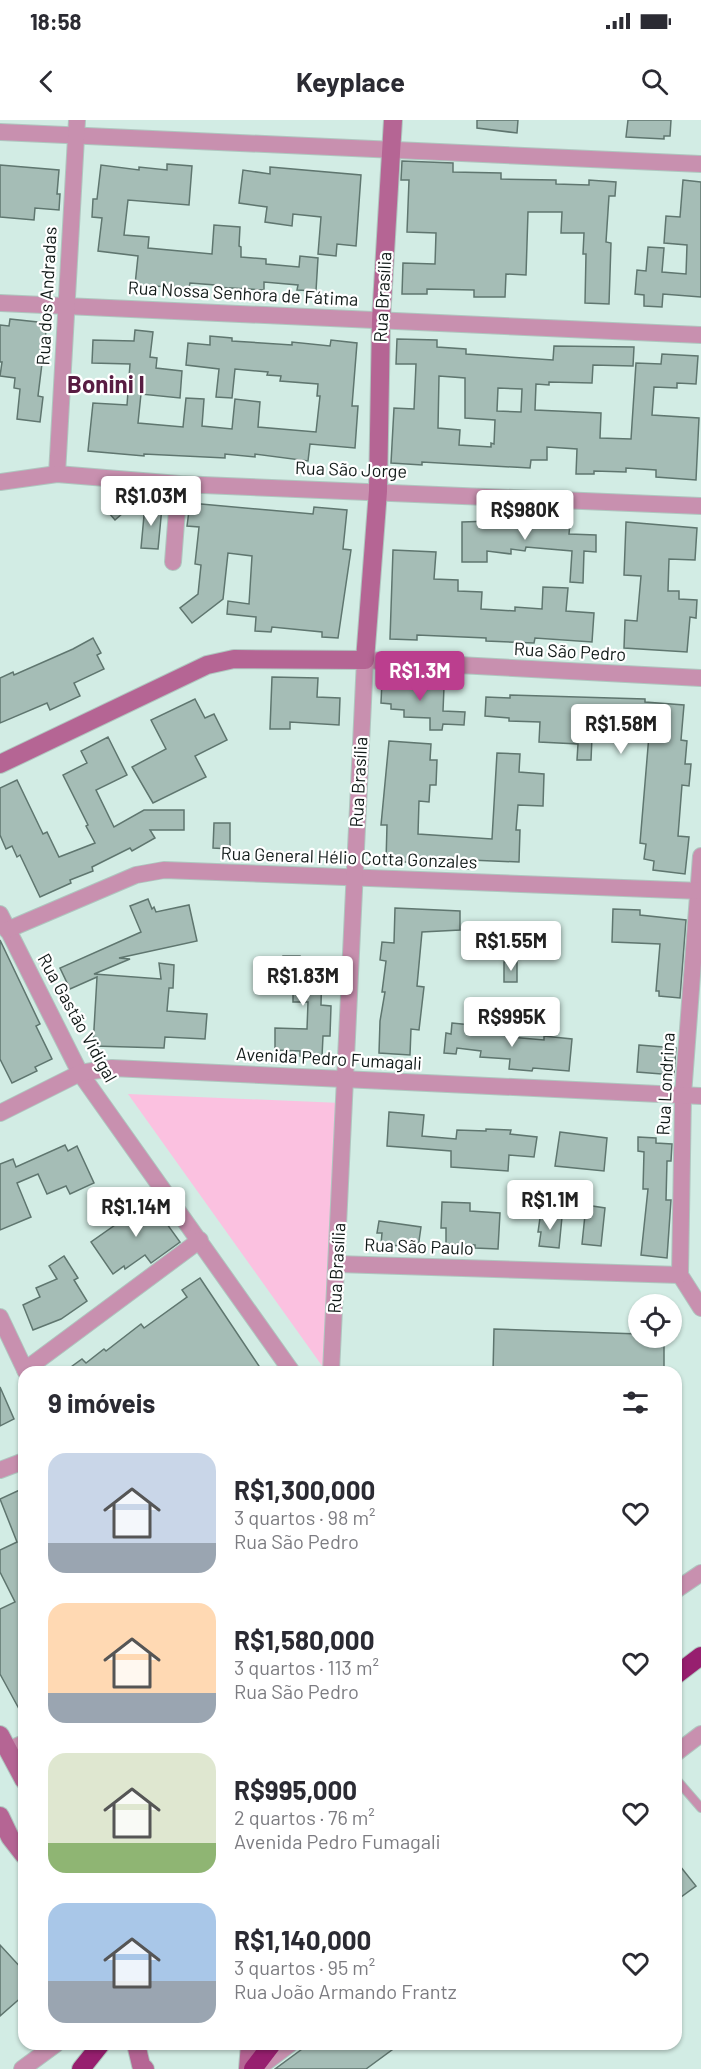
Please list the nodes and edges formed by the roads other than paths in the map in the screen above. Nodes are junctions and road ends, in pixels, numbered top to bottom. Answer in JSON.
{"nodes":[{"id":1,"x":393,"y":120,"type":"edge"},
{"id":2,"x":77,"y":128,"type":"edge"},
{"id":3,"x":0,"y":132,"type":"edge"},
{"id":4,"x":390,"y":151,"type":"junction"},
{"id":5,"x":701,"y":164,"type":"edge"},
{"id":6,"x":0,"y":303,"type":"edge"},
{"id":7,"x":66,"y":306,"type":"junction"},
{"id":8,"x":381,"y":320,"type":"junction"},
{"id":9,"x":701,"y":335,"type":"edge"},
{"id":10,"x":57,"y":474,"type":"junction"},
{"id":11,"x":0,"y":482,"type":"edge"},
{"id":12,"x":179,"y":483,"type":"junction"},
{"id":13,"x":378,"y":491,"type":"junction"},
{"id":14,"x":701,"y":506,"type":"edge"},
{"id":15,"x":173,"y":562,"type":"dead end"},
{"id":16,"x":364,"y":660,"type":"junction"},
{"id":17,"x":701,"y":678,"type":"edge"},
{"id":18,"x":0,"y":764,"type":"edge"},
{"id":19,"x":701,"y":856,"type":"edge"},
{"id":20,"x":354,"y":879,"type":"junction"},
{"id":21,"x":699,"y":891,"type":"edge"},
{"id":22,"x":0,"y":914,"type":"edge"},
{"id":23,"x":7,"y":930,"type":"junction"},
{"id":24,"x":80,"y":1073,"type":"junction"},
{"id":25,"x":346,"y":1080,"type":"junction"},
{"id":26,"x":683,"y":1095,"type":"junction"},
{"id":27,"x":701,"y":1096,"type":"edge"},
{"id":28,"x":0,"y":1113,"type":"edge"},
{"id":29,"x":200,"y":1240,"type":"junction"},
{"id":30,"x":337,"y":1264,"type":"junction"},
{"id":31,"x":680,"y":1275,"type":"junction"},
{"id":32,"x":701,"y":1308,"type":"edge"},
{"id":33,"x":0,"y":1317,"type":"edge"},
{"id":34,"x":23,"y":1366,"type":"edge"},
{"id":35,"x":32,"y":1366,"type":"edge"},
{"id":36,"x":288,"y":1366,"type":"edge"},
{"id":37,"x":331,"y":1366,"type":"edge"},
{"id":38,"x":18,"y":1463,"type":"edge"},
{"id":39,"x":0,"y":1470,"type":"edge"},
{"id":40,"x":701,"y":1573,"type":"edge"},
{"id":41,"x":682,"y":1586,"type":"edge"},
{"id":42,"x":701,"y":1656,"type":"edge"},
{"id":43,"x":682,"y":1670,"type":"edge"},
{"id":44,"x":701,"y":1734,"type":"edge"},
{"id":45,"x":11,"y":1743,"type":"edge"},
{"id":46,"x":682,"y":1748,"type":"edge"},
{"id":47,"x":18,"y":1763,"type":"edge"},
{"id":48,"x":682,"y":1786,"type":"edge"},
{"id":49,"x":701,"y":1808,"type":"edge"},
{"id":50,"x":0,"y":1816,"type":"edge"},
{"id":51,"x":18,"y":1847,"type":"edge"},
{"id":52,"x":48,"y":2050,"type":"edge"},
{"id":53,"x":96,"y":2050,"type":"edge"},
{"id":54,"x":137,"y":2050,"type":"edge"},
{"id":55,"x":250,"y":2050,"type":"edge"},
{"id":56,"x":268,"y":2050,"type":"edge"},
{"id":57,"x":282,"y":2050,"type":"edge"},
{"id":58,"x":22,"y":2069,"type":"edge"},
{"id":59,"x":81,"y":2069,"type":"edge"},
{"id":60,"x":145,"y":2069,"type":"edge"},
{"id":61,"x":248,"y":2069,"type":"edge"},
{"id":62,"x":255,"y":2069,"type":"edge"}],
"edges":[{"from":1,"to":4,"type":"street","name":"Rua Brasília"},
{"from":2,"to":3,"type":"street"},
{"from":2,"to":4,"type":"street"},
{"from":2,"to":7,"type":"street","name":"Rua dos Andradas"},
{"from":4,"to":5,"type":"street"},
{"from":4,"to":8,"type":"street","name":"Rua Brasília"},
{"from":6,"to":7,"type":"street","name":"Rua Nossa Senhora de Fátima"},
{"from":7,"to":8,"type":"street","name":"Rua Nossa Senhora de Fátima"},
{"from":7,"to":10,"type":"street","name":"Rua dos Andradas"},
{"from":8,"to":9,"type":"street","name":"Rua Nossa Senhora de Fátima"},
{"from":8,"to":13,"type":"street","name":"Rua Brasília"},
{"from":10,"to":11,"type":"street","name":"Rua São Jorge"},
{"from":10,"to":12,"type":"street","name":"Rua São Jorge"},
{"from":12,"to":13,"type":"street","name":"Rua São Jorge"},
{"from":12,"to":15,"type":"street"},
{"from":13,"to":14,"type":"street","name":"Rua São Jorge"},
{"from":13,"to":16,"type":"street","name":"Rua Brasília"},
{"from":16,"to":17,"type":"street","name":"Rua São Pedro"},
{"from":16,"to":18,"type":"street"},
{"from":16,"to":20,"type":"street","name":"Rua Brasília"},
{"from":19,"to":21,"type":"street","name":"Rua Londrina"},
{"from":20,"to":21,"type":"street","name":"Rua General Hélio Cotta Gonzales"},
{"from":20,"to":23,"type":"street","name":"Rua General Hélio Cotta Gonzales"},
{"from":20,"to":25,"type":"street","name":"Rua Brasília"},
{"from":21,"to":26,"type":"street","name":"Rua Londrina"},
{"from":22,"to":23,"type":"street","name":"Rua Gastão Vidigal"},
{"from":23,"to":24,"type":"street","name":"Rua Gastão Vidigal"},
{"from":24,"to":25,"type":"street","name":"Avenida Pedro Fumagali"},
{"from":24,"to":28,"type":"street","name":"Avenida Pedro Fumagali"},
{"from":24,"to":29,"type":"street","name":"Rua Gastão Vidigal"},
{"from":25,"to":26,"type":"street","name":"Avenida Pedro Fumagali"},
{"from":25,"to":30,"type":"street","name":"Rua Brasília"},
{"from":26,"to":27,"type":"street","name":"Avenida Pedro Fumagali"},
{"from":26,"to":31,"type":"street","name":"Rua Londrina"},
{"from":29,"to":35,"type":"street"},
{"from":29,"to":36,"type":"street","name":"Rua Gastão Vidigal"},
{"from":30,"to":31,"type":"street","name":"Rua São Paulo"},
{"from":30,"to":37,"type":"street","name":"Rua Brasília"},
{"from":31,"to":32,"type":"street"},
{"from":33,"to":34,"type":"street"},
{"from":38,"to":39,"type":"street"},
{"from":40,"to":41,"type":"street"},
{"from":42,"to":43,"type":"highway"},
{"from":44,"to":46,"type":"street"},
{"from":45,"to":47,"type":"street"},
{"from":48,"to":49,"type":"lane"},
{"from":50,"to":51,"type":"street"},
{"from":52,"to":58,"type":"street"},
{"from":53,"to":59,"type":"highway"},
{"from":54,"to":60,"type":"street"},
{"from":55,"to":61,"type":"street"},
{"from":56,"to":62,"type":"highway"},
{"from":57,"to":62,"type":"street"}]}
